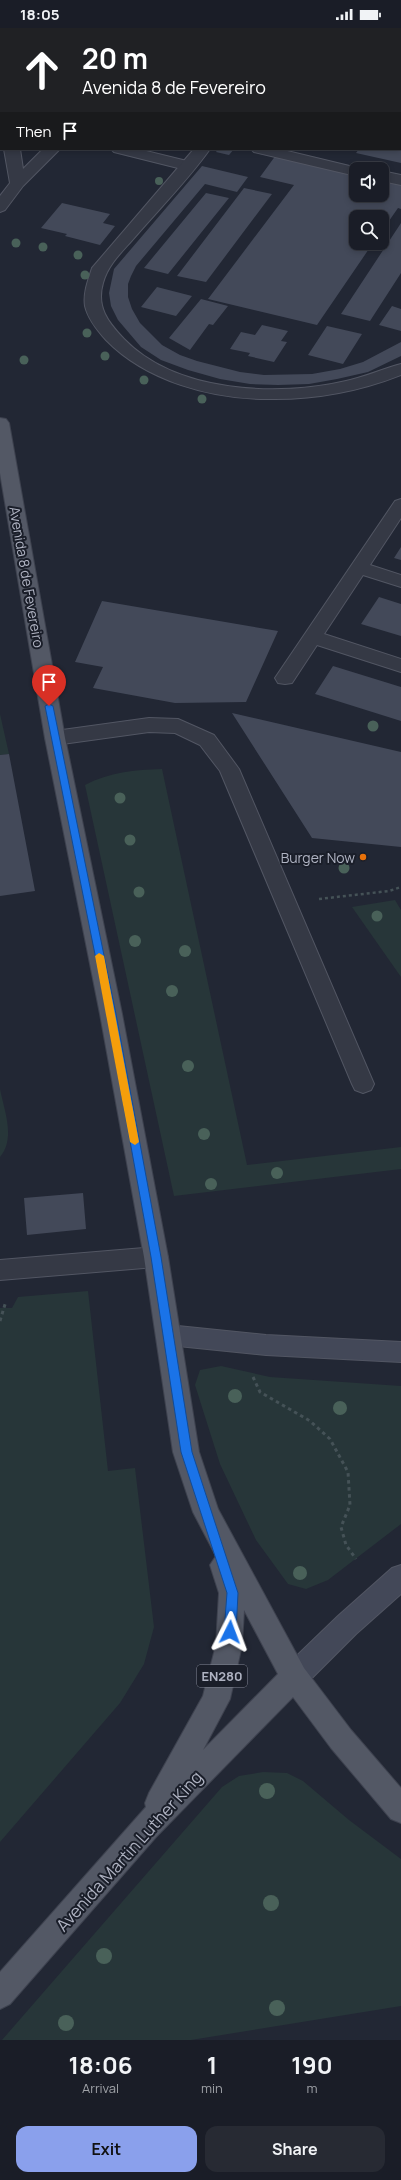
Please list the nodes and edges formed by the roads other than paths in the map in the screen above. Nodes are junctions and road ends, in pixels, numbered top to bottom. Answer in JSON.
{"nodes":[{"id":1,"x":12,"y":150,"type":"edge"},
{"id":2,"x":51,"y":150,"type":"edge"},
{"id":3,"x":123,"y":150,"type":"edge"},
{"id":4,"x":201,"y":150,"type":"edge"},
{"id":5,"x":268,"y":150,"type":"edge"},
{"id":6,"x":295,"y":153,"type":"edge"},
{"id":7,"x":186,"y":165,"type":"junction"},
{"id":8,"x":349,"y":169,"type":"edge"},
{"id":9,"x":389,"y":177,"type":"edge"},
{"id":10,"x":401,"y":180,"type":"edge"},
{"id":11,"x":18,"y":183,"type":"junction"},
{"id":12,"x":0,"y":207,"type":"edge"},
{"id":13,"x":401,"y":369,"type":"edge"},
{"id":14,"x":0,"y":423,"type":"edge"},
{"id":15,"x":401,"y":506,"type":"edge"},
{"id":16,"x":359,"y":568,"type":"junction"},
{"id":17,"x":401,"y":582,"type":"edge"},
{"id":18,"x":312,"y":637,"type":"junction"},
{"id":19,"x":401,"y":666,"type":"edge"},
{"id":20,"x":285,"y":678,"type":"dead end"},
{"id":21,"x":55,"y":738,"type":"junction"},
{"id":22,"x":363,"y":1084,"type":"dead end"},
{"id":23,"x":156,"y":1257,"type":"junction"},
{"id":24,"x":0,"y":1270,"type":"edge"},
{"id":25,"x":168,"y":1335,"type":"junction"},
{"id":26,"x":401,"y":1352,"type":"edge"},
{"id":27,"x":206,"y":1512,"type":"junction"},
{"id":28,"x":401,"y":1577,"type":"edge"},
{"id":29,"x":294,"y":1677,"type":"junction"},
{"id":30,"x":401,"y":1809,"type":"edge"},
{"id":31,"x":146,"y":1827,"type":"junction"},
{"id":32,"x":0,"y":1994,"type":"edge"}],
"edges":[{"from":1,"to":11,"type":"street"},
{"from":2,"to":11,"type":"street"},
{"from":3,"to":7,"type":"street"},
{"from":4,"to":7,"type":"street"},
{"from":5,"to":6,"type":"street"},
{"from":6,"to":8,"type":"street"},
{"from":7,"to":13,"type":"street"},
{"from":9,"to":10,"type":"street"},
{"from":11,"to":12,"type":"street"},
{"from":14,"to":21,"type":"main road","name":"Avenida 8 de Fevereiro","number":"EN280"},
{"from":15,"to":16,"type":"street"},
{"from":16,"to":17,"type":"street"},
{"from":16,"to":18,"type":"street"},
{"from":18,"to":19,"type":"street"},
{"from":18,"to":20,"type":"street"},
{"from":21,"to":22,"type":"street"},
{"from":21,"to":23,"type":"main road","name":"Avenida 8 de Fevereiro","number":"EN280"},
{"from":23,"to":24,"type":"street"},
{"from":23,"to":25,"type":"main road","name":"Avenida 8 de Fevereiro","number":"EN280"},
{"from":25,"to":26,"type":"main road"},
{"from":25,"to":27,"type":"main road","name":"Avenida 8 de Fevereiro","number":"EN280"},
{"from":27,"to":29,"type":"main road","name":"Avenida 8 de Fevereiro","number":"EN280"},
{"from":27,"to":31,"type":"main road","number":"EN280"},
{"from":28,"to":29,"type":"main road"},
{"from":29,"to":30,"type":"main road","number":"EN280"},
{"from":29,"to":31,"type":"main road","name":"Avenida Martin Luther King","number":"EN280"},
{"from":31,"to":32,"type":"main road","name":"Avenida Martin Luther King","number":"EN280"}]}
